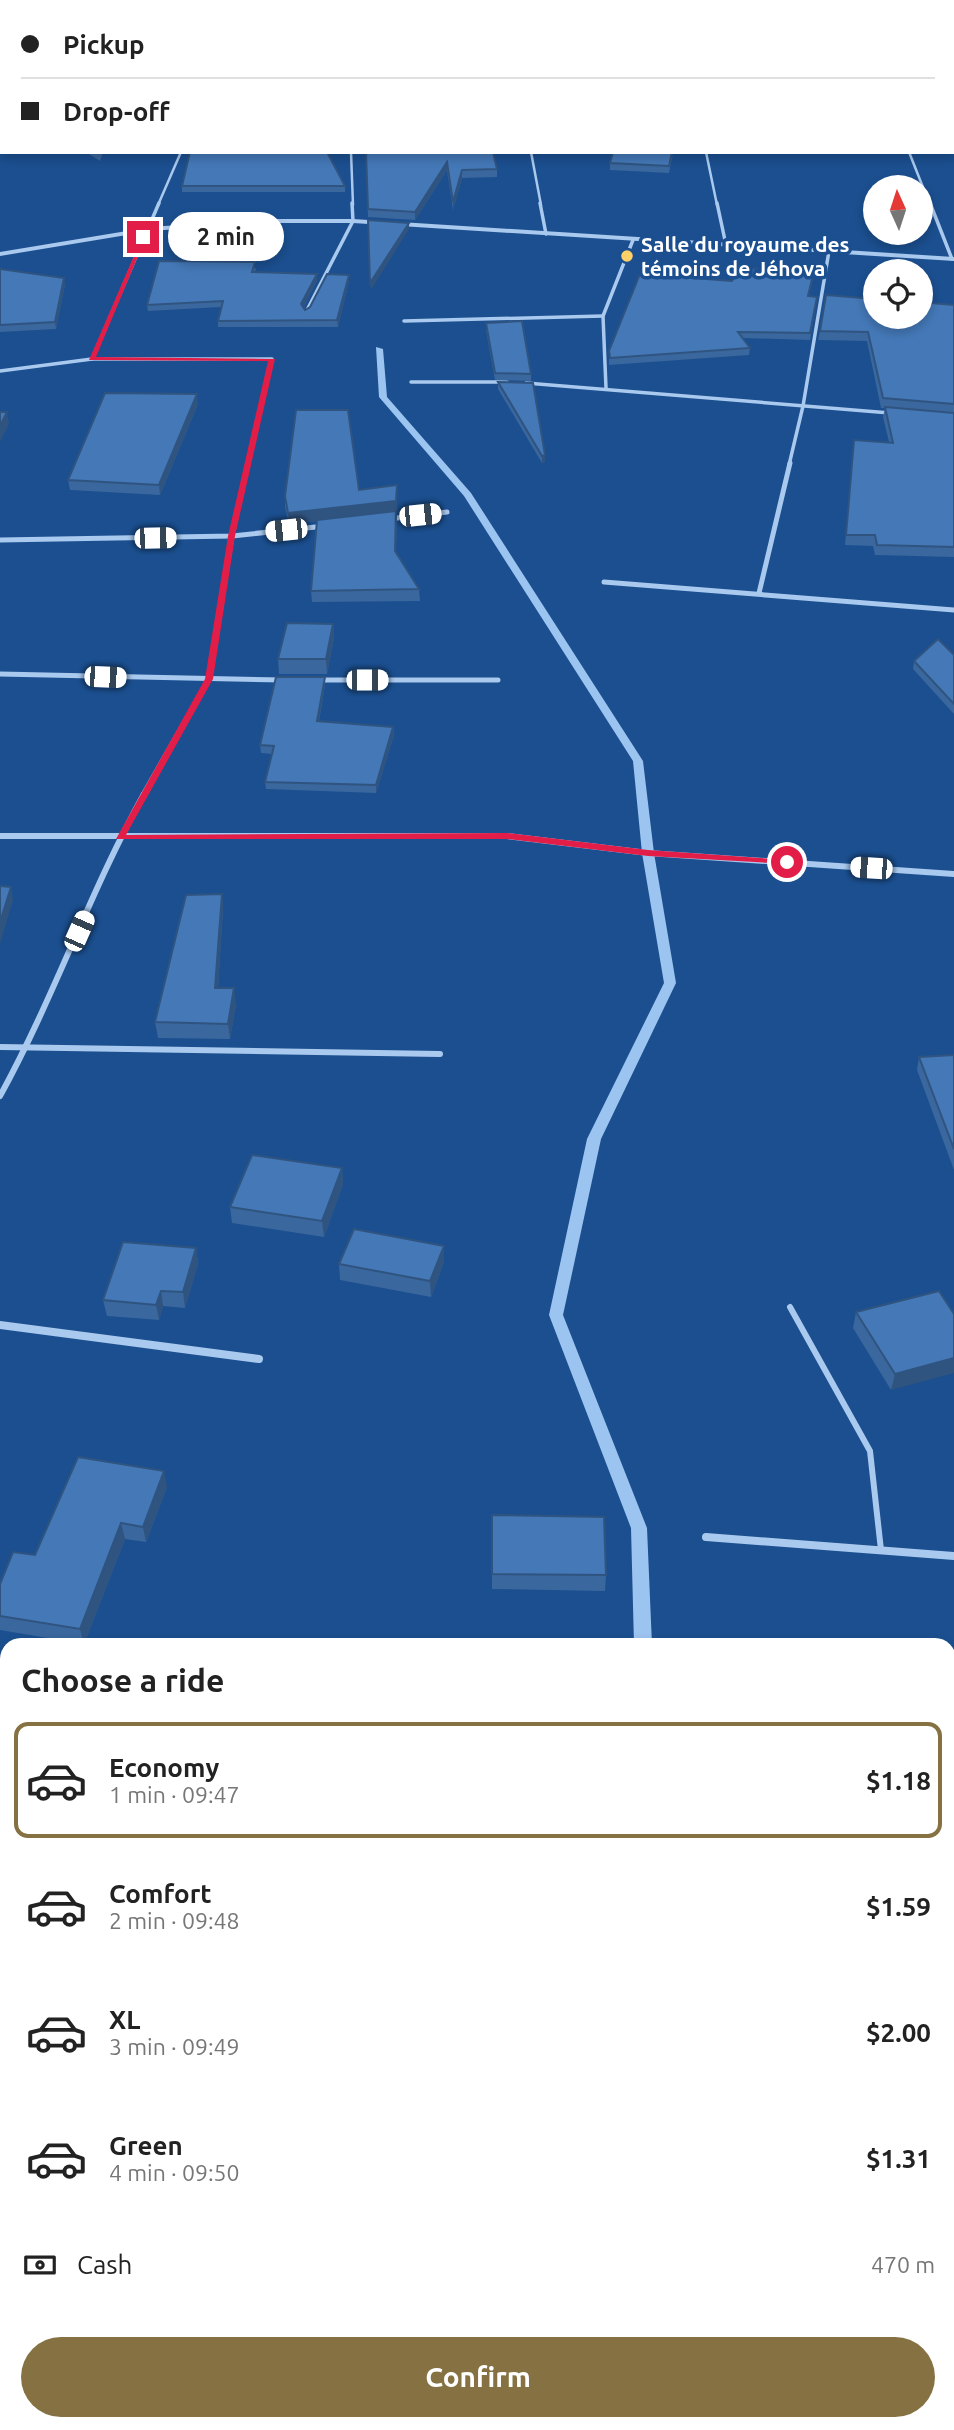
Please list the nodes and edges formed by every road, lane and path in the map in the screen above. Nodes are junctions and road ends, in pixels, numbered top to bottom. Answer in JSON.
{"nodes":[{"id":1,"x":180,"y":154,"type":"edge"},
{"id":2,"x":351,"y":154,"type":"edge"},
{"id":3,"x":531,"y":154,"type":"edge"},
{"id":4,"x":706,"y":154,"type":"edge"},
{"id":5,"x":910,"y":154,"type":"edge"},
{"id":6,"x":354,"y":220,"type":"junction"},
{"id":7,"x":150,"y":229,"type":"junction"},
{"id":8,"x":546,"y":234,"type":"junction"},
{"id":9,"x":633,"y":240,"type":"junction"},
{"id":10,"x":726,"y":245,"type":"junction"},
{"id":11,"x":829,"y":251,"type":"junction"},
{"id":12,"x":0,"y":254,"type":"edge"},
{"id":13,"x":953,"y":259,"type":"edge"},
{"id":14,"x":306,"y":312,"type":"edge"},
{"id":15,"x":603,"y":316,"type":"junction"},
{"id":16,"x":404,"y":321,"type":"dead end"},
{"id":17,"x":92,"y":359,"type":"junction"},
{"id":18,"x":0,"y":371,"type":"edge"},
{"id":19,"x":411,"y":382,"type":"dead end"},
{"id":20,"x":606,"y":388,"type":"junction"},
{"id":21,"x":803,"y":406,"type":"junction"},
{"id":22,"x":892,"y":413,"type":"edge"},
{"id":23,"x":447,"y":512,"type":"dead end"},
{"id":24,"x":380,"y":520,"type":"edge"},
{"id":25,"x":340,"y":524,"type":"edge"},
{"id":26,"x":232,"y":536,"type":"junction"},
{"id":27,"x":0,"y":540,"type":"edge"},
{"id":28,"x":604,"y":582,"type":"dead end"},
{"id":29,"x":759,"y":593,"type":"junction"},
{"id":30,"x":954,"y":610,"type":"edge"},
{"id":31,"x":0,"y":674,"type":"edge"},
{"id":32,"x":209,"y":679,"type":"junction"},
{"id":33,"x":292,"y":680,"type":"edge"},
{"id":34,"x":306,"y":680,"type":"edge"},
{"id":35,"x":498,"y":680,"type":"dead end"},
{"id":36,"x":0,"y":836,"type":"edge"},
{"id":37,"x":120,"y":837,"type":"junction"},
{"id":38,"x":954,"y":874,"type":"edge"},
{"id":39,"x":0,"y":1047,"type":"edge"},
{"id":40,"x":27,"y":1048,"type":"junction"},
{"id":41,"x":440,"y":1054,"type":"dead end"},
{"id":42,"x":0,"y":1096,"type":"edge"},
{"id":43,"x":790,"y":1307,"type":"dead end"},
{"id":44,"x":0,"y":1325,"type":"edge"},
{"id":45,"x":259,"y":1359,"type":"dead end"},
{"id":46,"x":706,"y":1537,"type":"dead end"},
{"id":47,"x":881,"y":1550,"type":"junction"},
{"id":48,"x":954,"y":1556,"type":"edge"}],
"edges":[{"from":1,"to":7,"type":"street"},
{"from":2,"to":6,"type":"street"},
{"from":3,"to":8,"type":"street"},
{"from":4,"to":10,"type":"street"},
{"from":5,"to":13,"type":"street"},
{"from":6,"to":7,"type":"street"},
{"from":6,"to":8,"type":"street"},
{"from":6,"to":14,"type":"street"},
{"from":7,"to":12,"type":"street"},
{"from":7,"to":17,"type":"street"},
{"from":8,"to":9,"type":"street"},
{"from":9,"to":10,"type":"street"},
{"from":9,"to":15,"type":"street"},
{"from":10,"to":11,"type":"street"},
{"from":11,"to":13,"type":"street"},
{"from":11,"to":21,"type":"street"},
{"from":15,"to":16,"type":"street"},
{"from":15,"to":20,"type":"street"},
{"from":17,"to":18,"type":"street"},
{"from":17,"to":26,"type":"street"},
{"from":19,"to":20,"type":"street"},
{"from":20,"to":21,"type":"street"},
{"from":21,"to":22,"type":"street"},
{"from":21,"to":29,"type":"street"},
{"from":23,"to":24,"type":"street"},
{"from":25,"to":26,"type":"street"},
{"from":26,"to":27,"type":"street"},
{"from":26,"to":32,"type":"street"},
{"from":28,"to":29,"type":"street"},
{"from":29,"to":30,"type":"street"},
{"from":31,"to":32,"type":"street"},
{"from":32,"to":33,"type":"street"},
{"from":32,"to":37,"type":"street"},
{"from":34,"to":35,"type":"street"},
{"from":36,"to":37,"type":"street"},
{"from":37,"to":38,"type":"street"},
{"from":37,"to":40,"type":"street"},
{"from":39,"to":40,"type":"street"},
{"from":40,"to":41,"type":"street"},
{"from":40,"to":42,"type":"street"},
{"from":43,"to":47,"type":"lane"},
{"from":44,"to":45,"type":"street"},
{"from":46,"to":47,"type":"street"},
{"from":47,"to":48,"type":"street"}]}
